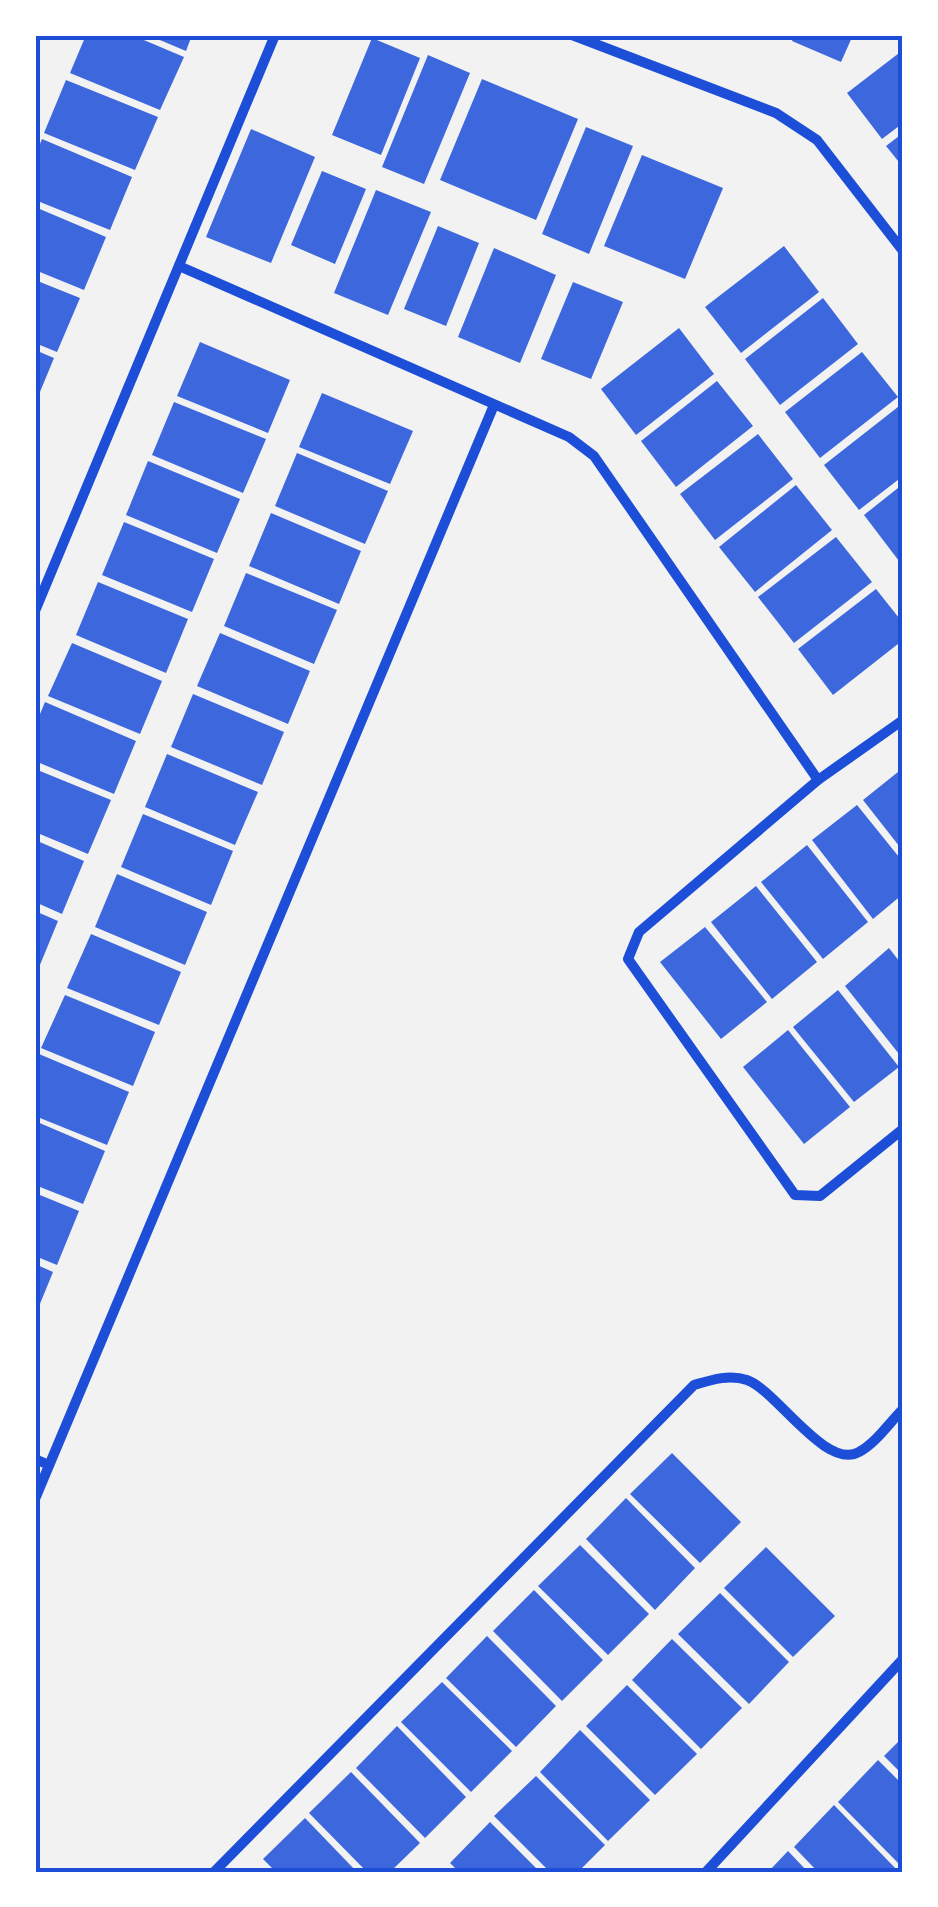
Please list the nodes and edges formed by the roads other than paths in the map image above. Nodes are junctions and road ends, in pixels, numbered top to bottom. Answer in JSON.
{"nodes":[{"id":1,"x":275,"y":35,"type":"edge"},
{"id":2,"x":572,"y":35,"type":"edge"},
{"id":3,"x":903,"y":251,"type":"edge"},
{"id":4,"x":180,"y":266,"type":"junction"},
{"id":5,"x":494,"y":405,"type":"junction"},
{"id":6,"x":35,"y":611,"type":"edge"},
{"id":7,"x":903,"y":720,"type":"edge"},
{"id":8,"x":818,"y":780,"type":"junction"},
{"id":9,"x":903,"y":1129,"type":"edge"},
{"id":10,"x":903,"y":1408,"type":"edge"},
{"id":11,"x":35,"y":1460,"type":"edge"},
{"id":12,"x":50,"y":1465,"type":"junction"},
{"id":13,"x":35,"y":1498,"type":"edge"},
{"id":14,"x":903,"y":1658,"type":"edge"},
{"id":15,"x":214,"y":1872,"type":"edge"},
{"id":16,"x":706,"y":1872,"type":"edge"}],
"edges":[{"from":1,"to":4,"type":"street"},
{"from":2,"to":3,"type":"street"},
{"from":4,"to":5,"type":"street"},
{"from":4,"to":6,"type":"street"},
{"from":5,"to":8,"type":"street"},
{"from":5,"to":12,"type":"street"},
{"from":7,"to":8,"type":"street"},
{"from":8,"to":9,"type":"street"},
{"from":10,"to":15,"type":"street"},
{"from":11,"to":12,"type":"street"},
{"from":12,"to":13,"type":"street"},
{"from":14,"to":16,"type":"street"}]}
